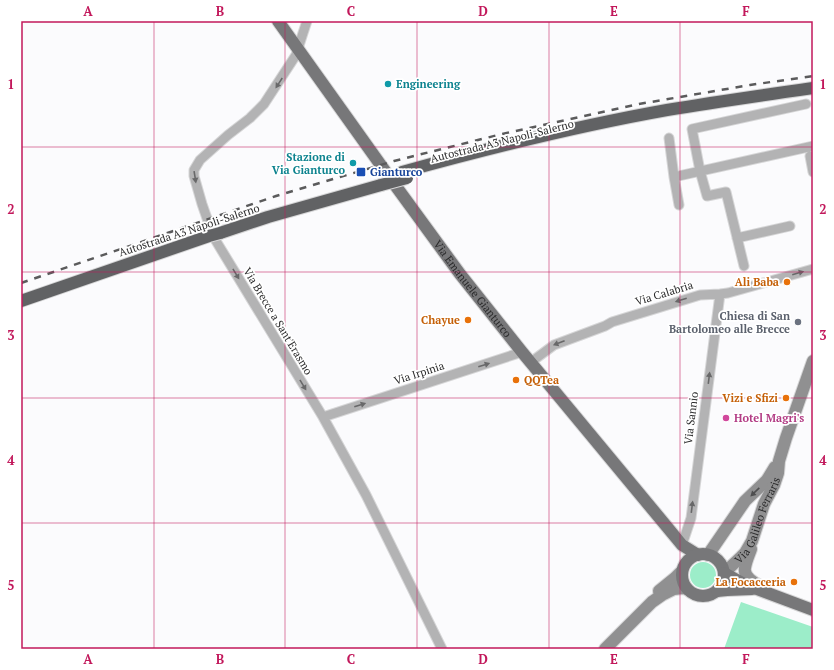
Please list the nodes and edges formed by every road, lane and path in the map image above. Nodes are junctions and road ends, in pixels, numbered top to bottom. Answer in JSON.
{"nodes":[{"id":1,"x":278,"y":21,"type":"edge"},
{"id":2,"x":307,"y":21,"type":"edge"},
{"id":3,"x":298,"y":49,"type":"junction"},
{"id":4,"x":813,"y":88,"type":"edge"},
{"id":5,"x":809,"y":99,"type":"edge"},
{"id":6,"x":669,"y":138,"type":"dead end"},
{"id":7,"x":813,"y":146,"type":"edge"},
{"id":8,"x":810,"y":156,"type":"dead end"},
{"id":9,"x":700,"y":171,"type":"junction"},
{"id":10,"x":813,"y":172,"type":"edge"},
{"id":11,"x":404,"y":175,"type":"junction"},
{"id":12,"x":674,"y":177,"type":"junction"},
{"id":13,"x":679,"y":205,"type":"dead end"},
{"id":14,"x":790,"y":226,"type":"dead end"},
{"id":15,"x":213,"y":231,"type":"junction"},
{"id":16,"x":737,"y":238,"type":"junction"},
{"id":17,"x":744,"y":266,"type":"dead end"},
{"id":18,"x":813,"y":269,"type":"edge"},
{"id":19,"x":21,"y":294,"type":"edge"},
{"id":20,"x":720,"y":294,"type":"junction"},
{"id":21,"x":21,"y":301,"type":"edge"},
{"id":22,"x":522,"y":352,"type":"junction"},
{"id":23,"x":813,"y":361,"type":"edge"},
{"id":24,"x":531,"y":362,"type":"junction"},
{"id":25,"x":323,"y":417,"type":"junction"},
{"id":26,"x":779,"y":461,"type":"junction"},
{"id":27,"x":734,"y":517,"type":"junction"},
{"id":28,"x":758,"y":524,"type":"junction"},
{"id":29,"x":752,"y":541,"type":"junction"},
{"id":30,"x":682,"y":545,"type":"junction"},
{"id":31,"x":703,"y":555,"type":"junction"},
{"id":32,"x":684,"y":566,"type":"junction"},
{"id":33,"x":724,"y":573,"type":"junction"},
{"id":34,"x":687,"y":589,"type":"junction"},
{"id":35,"x":757,"y":589,"type":"junction"},
{"id":36,"x":716,"y":591,"type":"junction"},
{"id":37,"x":781,"y":598,"type":"junction"},
{"id":38,"x":652,"y":602,"type":"junction"},
{"id":39,"x":812,"y":606,"type":"edge"},
{"id":40,"x":442,"y":649,"type":"edge"},
{"id":41,"x":605,"y":649,"type":"edge"}],
"edges":[{"from":1,"to":3,"type":"main road","name":"Via Emanuele Gianturco"},
{"from":2,"to":3,"type":"street","name":"Via Brecce a Sant'Erasmo"},
{"from":3,"to":22,"type":"main road","name":"Via Emanuele Gianturco"},
{"from":3,"to":25,"type":"street","name":"Via Brecce a Sant'Erasmo","one_way":true},
{"from":4,"to":11,"type":"highway","name":"Autostrada A3 Napoli-Salerno"},
{"from":5,"to":9,"type":"street"},
{"from":5,"to":11,"type":"highway","name":"Autostrada A3 Napoli-Salerno"},
{"from":6,"to":12,"type":"street"},
{"from":7,"to":9,"type":"street"},
{"from":8,"to":10,"type":"street"},
{"from":9,"to":12,"type":"street"},
{"from":9,"to":16,"type":"street"},
{"from":11,"to":15,"type":"highway","name":"Autostrada A3 Napoli-Salerno"},
{"from":12,"to":13,"type":"street"},
{"from":14,"to":16,"type":"street"},
{"from":15,"to":19,"type":"highway","name":"Autostrada A3 Napoli-Salerno"},
{"from":15,"to":21,"type":"highway","name":"Autostrada A3 Napoli-Salerno"},
{"from":16,"to":17,"type":"street"},
{"from":20,"to":18,"type":"street","name":"Via Calabria","one_way":true},
{"from":20,"to":24,"type":"street","name":"Via Calabria","one_way":true},
{"from":30,"to":20,"type":"street","name":"Via Sannio","one_way":true},
{"from":22,"to":24,"type":"main road","name":"Via Emanuele Gianturco"},
{"from":25,"to":22,"type":"street","name":"Via Irpinia","one_way":true},
{"from":23,"to":26,"type":"main road","name":"Via Galileo Ferraris"},
{"from":24,"to":30,"type":"main road","name":"Via Emanuele Gianturco"},
{"from":25,"to":40,"type":"street","name":"Via Brecce a Sant'Erasmo"},
{"from":26,"to":27,"type":"main road","name":"Via Galileo Ferraris","one_way":true},
{"from":26,"to":28,"type":"main road","name":"Via Galileo Ferraris"},
{"from":27,"to":28,"type":"main road"},
{"from":27,"to":31,"type":"main road","name":"Via Galileo Ferraris"},
{"from":28,"to":29,"type":"main road","name":"Via Galileo Ferraris"},
{"from":29,"to":33,"type":"main road","name":"Via Galileo Ferraris"},
{"from":29,"to":37,"type":"main road"},
{"from":30,"to":31,"type":"main road","name":"Via Emanuele Gianturco"},
{"from":30,"to":32,"type":"main road","name":"Via Emanuele Gianturco"},
{"from":31,"to":32,"type":"main road"},
{"from":31,"to":33,"type":"main road"},
{"from":32,"to":34,"type":"main road"},
{"from":32,"to":38,"type":"main road"},
{"from":33,"to":35,"type":"main road"},
{"from":33,"to":36,"type":"main road"},
{"from":34,"to":36,"type":"main road"},
{"from":34,"to":38,"type":"main road"},
{"from":35,"to":36,"type":"main road"},
{"from":35,"to":37,"type":"main road"},
{"from":37,"to":39,"type":"main road"},
{"from":38,"to":41,"type":"main road"}]}
